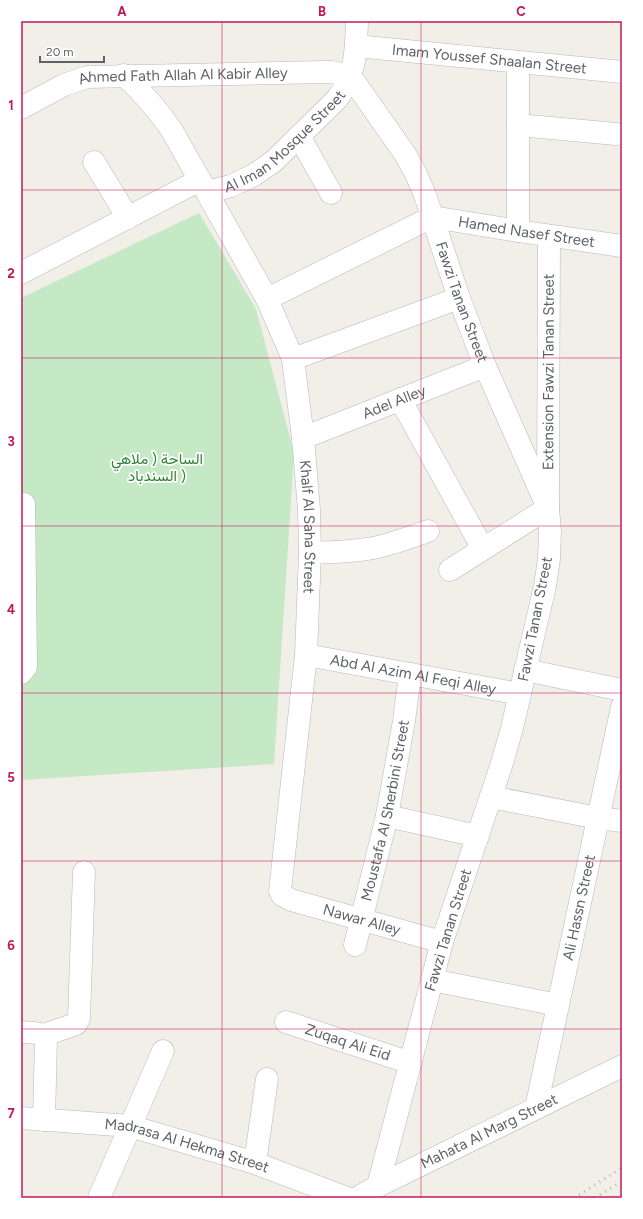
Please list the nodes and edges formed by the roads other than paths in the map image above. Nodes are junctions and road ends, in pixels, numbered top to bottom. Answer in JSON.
{"nodes":[{"id":1,"x":357,"y":21,"type":"edge"},
{"id":2,"x":356,"y":46,"type":"junction"},
{"id":3,"x":518,"y":62,"type":"junction"},
{"id":4,"x":622,"y":72,"type":"edge"},
{"id":5,"x":124,"y":75,"type":"junction"},
{"id":6,"x":351,"y":77,"type":"junction"},
{"id":7,"x":21,"y":108,"type":"edge"},
{"id":8,"x":518,"y":125,"type":"junction"},
{"id":9,"x":616,"y":134,"type":"dead end"},
{"id":10,"x":299,"y":136,"type":"junction"},
{"id":11,"x":94,"y":162,"type":"dead end"},
{"id":12,"x":204,"y":186,"type":"junction"},
{"id":13,"x":331,"y":193,"type":"dead end"},
{"id":14,"x":432,"y":216,"type":"junction"},
{"id":15,"x":128,"y":218,"type":"junction"},
{"id":16,"x":518,"y":232,"type":"junction"},
{"id":17,"x":549,"y":236,"type":"junction"},
{"id":18,"x":622,"y":246,"type":"edge"},
{"id":19,"x":21,"y":273,"type":"edge"},
{"id":20,"x":459,"y":298,"type":"junction"},
{"id":21,"x":267,"y":299,"type":"junction"},
{"id":22,"x":293,"y":359,"type":"junction"},
{"id":23,"x":485,"y":366,"type":"junction"},
{"id":24,"x":400,"y":399,"type":"junction"},
{"id":25,"x":303,"y":438,"type":"junction"},
{"id":26,"x":24,"y":504,"type":"dead end"},
{"id":27,"x":548,"y":508,"type":"junction"},
{"id":28,"x":428,"y":531,"type":"dead end"},
{"id":29,"x":483,"y":549,"type":"junction"},
{"id":30,"x":310,"y":553,"type":"junction"},
{"id":31,"x":450,"y":570,"type":"dead end"},
{"id":32,"x":306,"y":655,"type":"junction"},
{"id":33,"x":525,"y":670,"type":"junction"},
{"id":34,"x":21,"y":673,"type":"edge"},
{"id":35,"x":410,"y":674,"type":"junction"},
{"id":36,"x":622,"y":690,"type":"edge"},
{"id":37,"x":520,"y":694,"type":"junction"},
{"id":38,"x":622,"y":707,"type":"edge"},
{"id":39,"x":490,"y":797,"type":"junction"},
{"id":40,"x":387,"y":816,"type":"junction"},
{"id":41,"x":598,"y":818,"type":"junction"},
{"id":42,"x":622,"y":821,"type":"edge"},
{"id":43,"x":478,"y":836,"type":"junction"},
{"id":44,"x":84,"y":872,"type":"dead end"},
{"id":45,"x":282,"y":895,"type":"joint"},
{"id":46,"x":361,"y":919,"type":"junction"},
{"id":47,"x":442,"y":942,"type":"junction"},
{"id":48,"x":355,"y":945,"type":"dead end"},
{"id":49,"x":432,"y":980,"type":"junction"},
{"id":50,"x":558,"y":1005,"type":"junction"},
{"id":51,"x":286,"y":1022,"type":"dead end"},
{"id":52,"x":21,"y":1032,"type":"edge"},
{"id":53,"x":44,"y":1035,"type":"junction"},
{"id":54,"x":162,"y":1051,"type":"dead end"},
{"id":55,"x":410,"y":1063,"type":"junction"},
{"id":56,"x":622,"y":1066,"type":"edge"},
{"id":57,"x":266,"y":1079,"type":"dead end"},
{"id":58,"x":536,"y":1108,"type":"junction"},
{"id":59,"x":21,"y":1118,"type":"edge"},
{"id":60,"x":44,"y":1120,"type":"junction"},
{"id":61,"x":130,"y":1126,"type":"junction"},
{"id":62,"x":255,"y":1163,"type":"junction"},
{"id":63,"x":378,"y":1186,"type":"junction"},
{"id":64,"x":99,"y":1198,"type":"edge"},
{"id":65,"x":347,"y":1198,"type":"edge"},
{"id":66,"x":357,"y":1198,"type":"edge"}],
"edges":[{"from":1,"to":2,"type":"street","name":"Al Iman Mosque Street"},
{"from":2,"to":3,"type":"street","name":"Imam Youssef Shaalan Street"},
{"from":2,"to":6,"type":"street","name":"Al Iman Mosque Street"},
{"from":3,"to":4,"type":"street","name":"Imam Youssef Shaalan Street"},
{"from":3,"to":8,"type":"street"},
{"from":5,"to":6,"type":"street","name":"Ahmed Fath Allah Al Kabir Alley"},
{"from":5,"to":7,"type":"street","name":"Ahmed Fath Allah Al Kabir Alley"},
{"from":5,"to":12,"type":"street","name":"Khalf Al Saha Street"},
{"from":6,"to":10,"type":"street","name":"Al Iman Mosque Street"},
{"from":6,"to":14,"type":"street","name":"Fawzi Tanan Street"},
{"from":8,"to":9,"type":"street"},
{"from":8,"to":16,"type":"street"},
{"from":10,"to":12,"type":"street","name":"Al Iman Mosque Street"},
{"from":10,"to":13,"type":"street"},
{"from":11,"to":15,"type":"street"},
{"from":12,"to":15,"type":"street","name":"Al Iman Mosque Street"},
{"from":12,"to":21,"type":"street","name":"Khalf Al Saha Street"},
{"from":14,"to":16,"type":"street","name":"Hamed Nasef Street"},
{"from":14,"to":20,"type":"street","name":"Fawzi Tanan Street"},
{"from":14,"to":21,"type":"street"},
{"from":15,"to":19,"type":"street","name":"Al Iman Mosque Street"},
{"from":16,"to":17,"type":"street","name":"Hamed Nasef Street"},
{"from":17,"to":18,"type":"street","name":"Hamed Nasef Street"},
{"from":17,"to":27,"type":"street","name":"Extension Fawzi Tanan Street"},
{"from":20,"to":22,"type":"street"},
{"from":20,"to":23,"type":"street","name":"Fawzi Tanan Street"},
{"from":21,"to":22,"type":"street","name":"Khalf Al Saha Street"},
{"from":22,"to":25,"type":"street","name":"Khalf Al Saha Street"},
{"from":23,"to":24,"type":"street","name":"Adel Alley"},
{"from":23,"to":27,"type":"street","name":"Fawzi Tanan Street"},
{"from":24,"to":25,"type":"street","name":"Adel Alley"},
{"from":24,"to":29,"type":"street"},
{"from":25,"to":30,"type":"street","name":"Khalf Al Saha Street"},
{"from":26,"to":34,"type":"street"},
{"from":27,"to":29,"type":"street"},
{"from":27,"to":33,"type":"street","name":"Fawzi Tanan Street"},
{"from":28,"to":30,"type":"street"},
{"from":29,"to":31,"type":"street"},
{"from":30,"to":32,"type":"street","name":"Khalf Al Saha Street"},
{"from":32,"to":35,"type":"street","name":"Abd Al Azim Al Feqi Alley"},
{"from":32,"to":45,"type":"street","name":"Khalf Al Saha Street"},
{"from":33,"to":36,"type":"street"},
{"from":33,"to":37,"type":"street","name":"Fawzi Tanan Street"},
{"from":35,"to":37,"type":"street","name":"Abd Al Azim Al Feqi Alley"},
{"from":35,"to":40,"type":"street","name":"Moustafa Al Sherbini Street"},
{"from":37,"to":39,"type":"street","name":"Fawzi Tanan Street"},
{"from":38,"to":41,"type":"street","name":"Ali Hassn Street"},
{"from":39,"to":41,"type":"street"},
{"from":39,"to":43,"type":"street","name":"Fawzi Tanan Street"},
{"from":40,"to":43,"type":"street"},
{"from":40,"to":46,"type":"street","name":"Moustafa Al Sherbini Street"},
{"from":41,"to":42,"type":"street"},
{"from":41,"to":50,"type":"street","name":"Ali Hassn Street"},
{"from":43,"to":47,"type":"street","name":"Fawzi Tanan Street"},
{"from":44,"to":53,"type":"street"},
{"from":45,"to":46,"type":"street","name":"Nawar Alley"},
{"from":46,"to":47,"type":"street","name":"Nawar Alley"},
{"from":46,"to":48,"type":"street","name":"Moustafa Al Sherbini Street"},
{"from":47,"to":49,"type":"street","name":"Fawzi Tanan Street"},
{"from":49,"to":50,"type":"street"},
{"from":49,"to":55,"type":"street","name":"Fawzi Tanan Street"},
{"from":50,"to":58,"type":"street","name":"Ali Hassn Street"},
{"from":51,"to":55,"type":"street","name":"Zuqaq Ali Eid"},
{"from":52,"to":53,"type":"street"},
{"from":53,"to":60,"type":"street"},
{"from":54,"to":61,"type":"street"},
{"from":55,"to":63,"type":"street","name":"Fawzi Tanan Street"},
{"from":56,"to":58,"type":"street","name":"Mahata Al Marg Street"},
{"from":57,"to":62,"type":"street"},
{"from":58,"to":63,"type":"street","name":"Mahata Al Marg Street"},
{"from":59,"to":60,"type":"street","name":"Madrasa Al Hekma Street"},
{"from":60,"to":61,"type":"street","name":"Madrasa Al Hekma Street"},
{"from":61,"to":62,"type":"street","name":"Madrasa Al Hekma Street"},
{"from":61,"to":64,"type":"street"},
{"from":62,"to":65,"type":"street","name":"Madrasa Al Hekma Street"},
{"from":63,"to":66,"type":"street","name":"Mahata Al Marg Street"}]}
